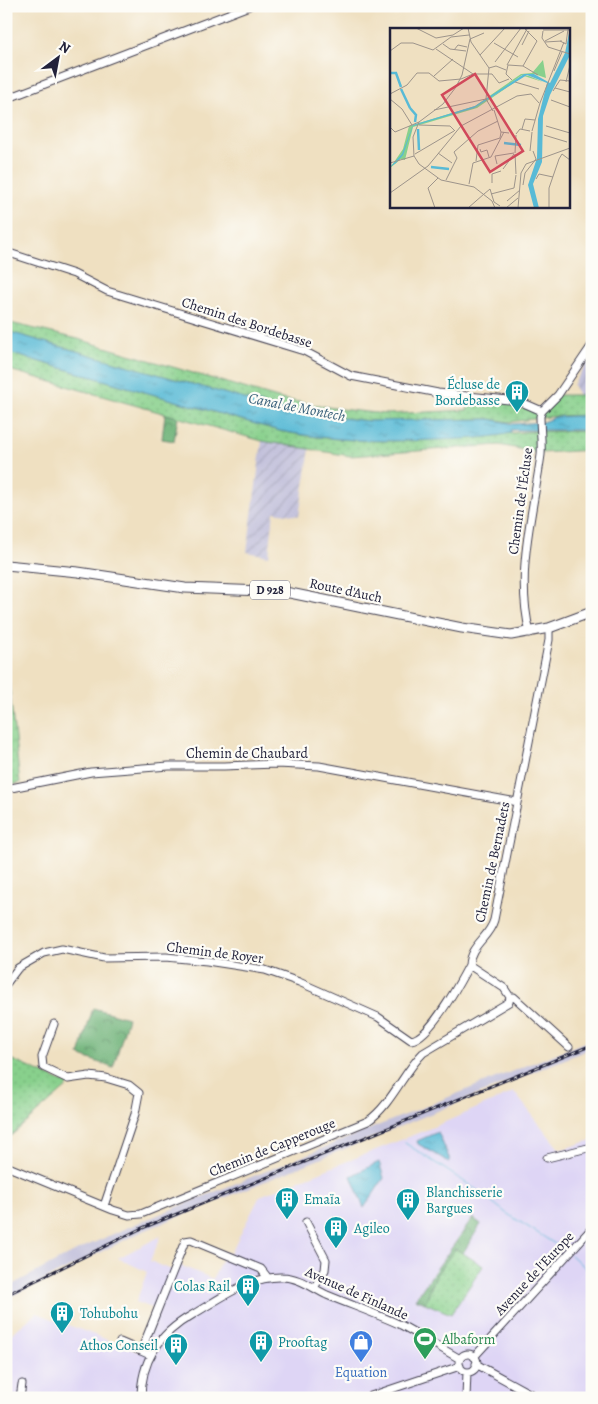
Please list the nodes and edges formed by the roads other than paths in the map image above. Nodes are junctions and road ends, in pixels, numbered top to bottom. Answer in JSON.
{"nodes":[{"id":1,"x":249,"y":6,"type":"edge"},
{"id":2,"x":6,"y":99,"type":"edge"},
{"id":3,"x":6,"y":252,"type":"edge"},
{"id":4,"x":592,"y":345,"type":"edge"},
{"id":5,"x":541,"y":414,"type":"junction"},
{"id":6,"x":6,"y":565,"type":"edge"},
{"id":7,"x":592,"y":612,"type":"edge"},
{"id":8,"x":549,"y":628,"type":"junction"},
{"id":9,"x":530,"y":633,"type":"junction"},
{"id":10,"x":6,"y":789,"type":"edge"},
{"id":11,"x":517,"y":802,"type":"junction"},
{"id":12,"x":469,"y":965,"type":"junction"},
{"id":13,"x":6,"y":984,"type":"edge"},
{"id":14,"x":510,"y":997,"type":"junction"},
{"id":15,"x":54,"y":1024,"type":"dead end"},
{"id":16,"x":568,"y":1047,"type":"dead end"},
{"id":17,"x":592,"y":1147,"type":"edge"},
{"id":18,"x":547,"y":1158,"type":"dead end"},
{"id":19,"x":6,"y":1166,"type":"edge"},
{"id":20,"x":104,"y":1206,"type":"junction"},
{"id":21,"x":306,"y":1222,"type":"dead end"},
{"id":22,"x":592,"y":1228,"type":"edge"},
{"id":23,"x":268,"y":1278,"type":"junction"},
{"id":24,"x":314,"y":1288,"type":"junction"},
{"id":25,"x":120,"y":1342,"type":"dead end"},
{"id":26,"x":141,"y":1351,"type":"junction"},
{"id":27,"x":150,"y":1355,"type":"junction"},
{"id":28,"x":474,"y":1356,"type":"junction"},
{"id":29,"x":460,"y":1362,"type":"junction"},
{"id":30,"x":476,"y":1364,"type":"junction"},
{"id":31,"x":468,"y":1372,"type":"junction"},
{"id":32,"x":22,"y":1384,"type":"dead end"},
{"id":33,"x":20,"y":1398,"type":"edge"},
{"id":34,"x":141,"y":1398,"type":"edge"},
{"id":35,"x":365,"y":1398,"type":"edge"},
{"id":36,"x":466,"y":1398,"type":"edge"},
{"id":37,"x":538,"y":1398,"type":"edge"}],
"edges":[{"from":1,"to":2,"type":"street"},
{"from":3,"to":5,"type":"street","name":"Chemin des Bordebasse"},
{"from":4,"to":5,"type":"street"},
{"from":5,"to":9,"type":"street","name":"Chemin de l'Écluse"},
{"from":6,"to":9,"type":"main road","name":"Route d'Auch","number":"D 928"},
{"from":7,"to":8,"type":"main road","number":"D 928"},
{"from":8,"to":9,"type":"main road","number":"D 928"},
{"from":8,"to":11,"type":"street","name":"Chemin de Bernadets"},
{"from":10,"to":11,"type":"street","name":"Chemin de Chaubard"},
{"from":11,"to":12,"type":"street","name":"Chemin de Bernadets"},
{"from":12,"to":13,"type":"street","name":"Chemin de Royer"},
{"from":12,"to":14,"type":"street"},
{"from":14,"to":16,"type":"street"},
{"from":14,"to":20,"type":"street","name":"Chemin de Capperouge"},
{"from":15,"to":20,"type":"street"},
{"from":17,"to":18,"type":"street"},
{"from":19,"to":20,"type":"street","name":"Chemin de Capperouge"},
{"from":21,"to":24,"type":"street"},
{"from":22,"to":28,"type":"street","name":"Avenue de l'Europe"},
{"from":23,"to":24,"type":"street","name":"Avenue de Finlande"},
{"from":23,"to":26,"type":"street"},
{"from":23,"to":27,"type":"street"},
{"from":24,"to":29,"type":"street","name":"Avenue de Finlande"},
{"from":25,"to":26,"type":"street"},
{"from":26,"to":27,"type":"street"},
{"from":27,"to":34,"type":"street"},
{"from":28,"to":29,"type":"street"},
{"from":28,"to":30,"type":"street"},
{"from":29,"to":31,"type":"street"},
{"from":29,"to":35,"type":"street"},
{"from":30,"to":31,"type":"street"},
{"from":30,"to":37,"type":"street"},
{"from":31,"to":36,"type":"street"},
{"from":32,"to":33,"type":"street"}]}
